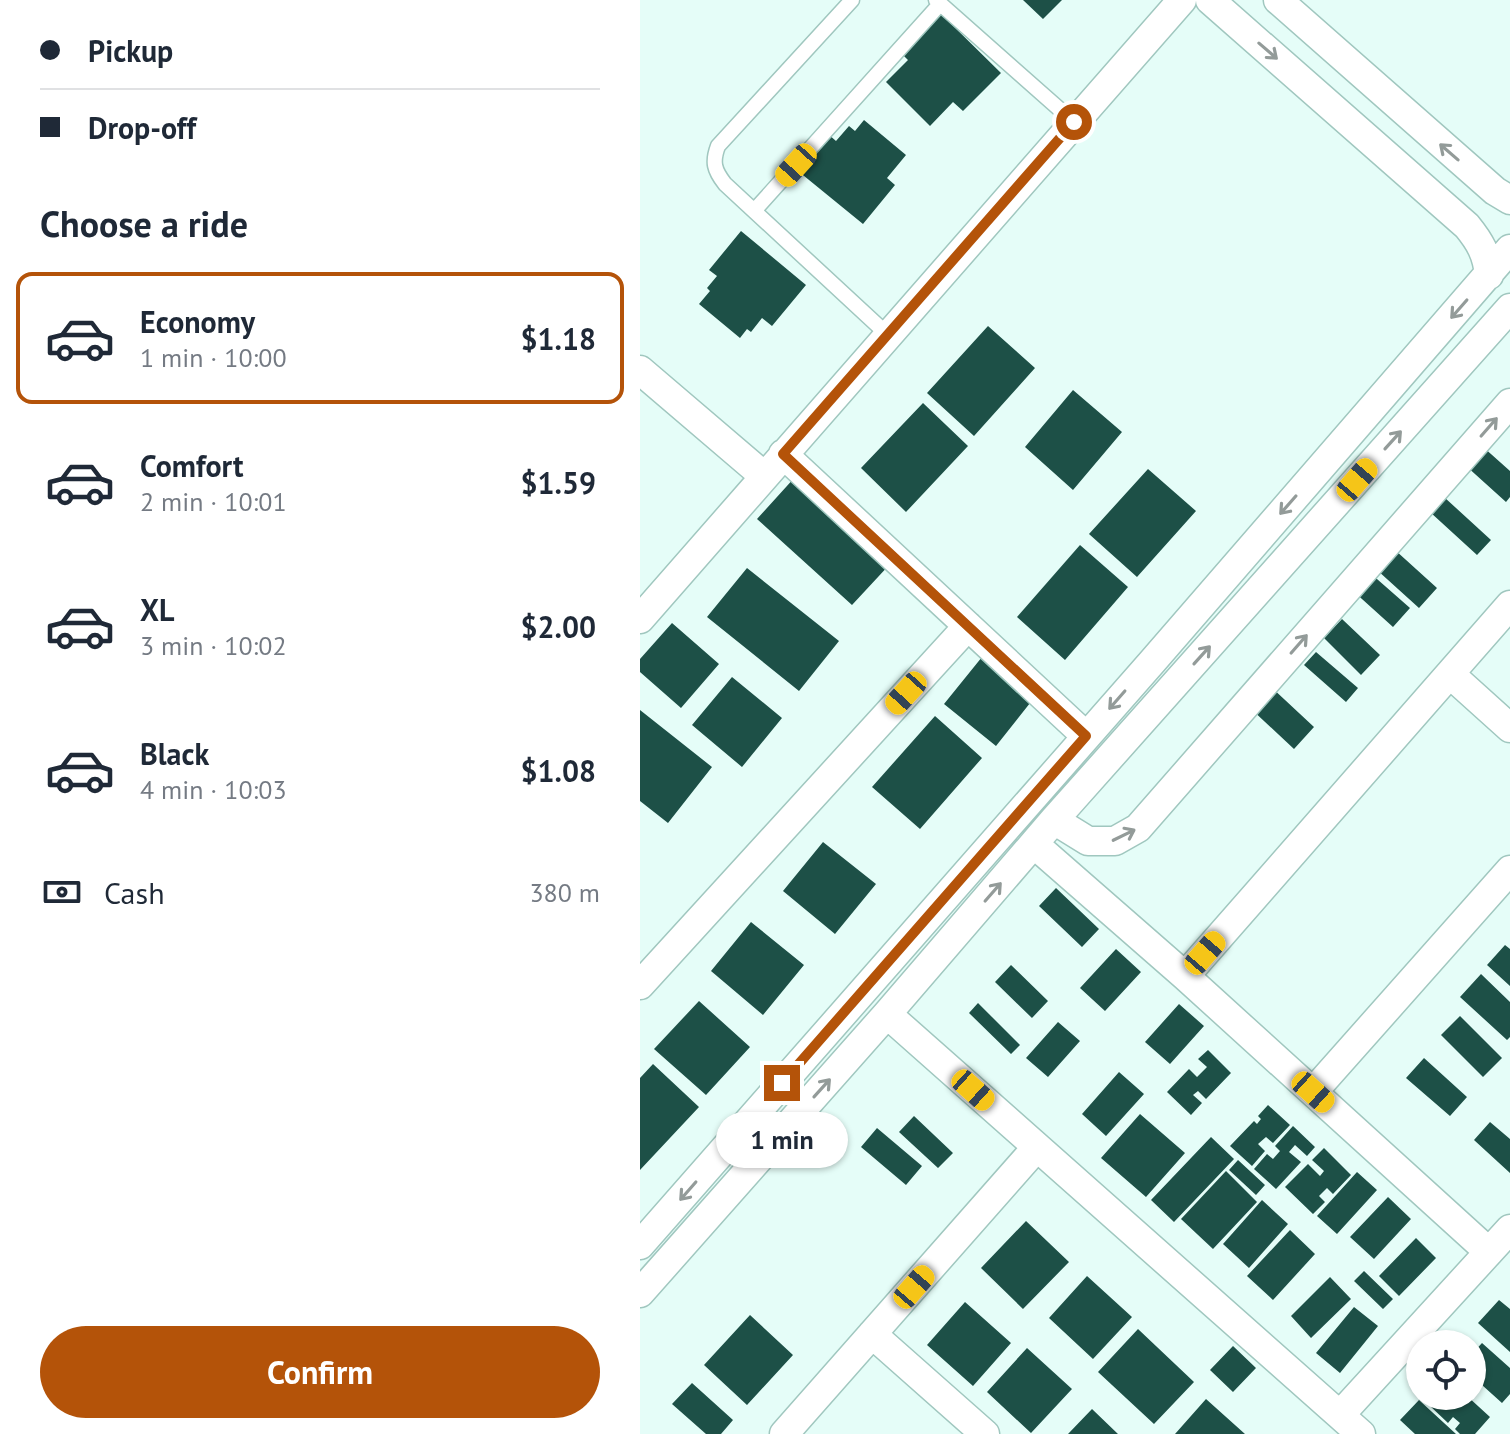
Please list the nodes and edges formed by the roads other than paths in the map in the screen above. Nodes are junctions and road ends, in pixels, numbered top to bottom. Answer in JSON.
{"nodes":[{"id":1,"x":852,"y":0,"type":"edge"},
{"id":2,"x":1182,"y":0,"type":"edge"},
{"id":3,"x":1210,"y":0,"type":"edge"},
{"id":4,"x":1278,"y":0,"type":"edge"},
{"id":5,"x":938,"y":2,"type":"edge"},
{"id":6,"x":1074,"y":122,"type":"junction"},
{"id":7,"x":1510,"y":200,"type":"edge"},
{"id":8,"x":754,"y":211,"type":"junction"},
{"id":9,"x":1510,"y":249,"type":"edge"},
{"id":10,"x":1489,"y":275,"type":"junction"},
{"id":11,"x":1510,"y":308,"type":"edge"},
{"id":12,"x":888,"y":335,"type":"junction"},
{"id":13,"x":640,"y":370,"type":"edge"},
{"id":14,"x":1510,"y":403,"type":"edge"},
{"id":15,"x":783,"y":454,"type":"junction"},
{"id":16,"x":764,"y":476,"type":"junction"},
{"id":17,"x":1510,"y":605,"type":"edge"},
{"id":18,"x":640,"y":619,"type":"edge"},
{"id":19,"x":968,"y":626,"type":"junction"},
{"id":20,"x":1152,"y":662,"type":"junction"},
{"id":21,"x":1450,"y":674,"type":"junction"},
{"id":22,"x":1176,"y":684,"type":"junction"},
{"id":23,"x":1510,"y":728,"type":"edge"},
{"id":24,"x":1086,"y":736,"type":"junction"},
{"id":25,"x":1054,"y":820,"type":"junction"},
{"id":26,"x":1034,"y":844,"type":"junction"},
{"id":27,"x":1510,"y":870,"type":"edge"},
{"id":28,"x":1185,"y":976,"type":"junction"},
{"id":29,"x":640,"y":985,"type":"edge"},
{"id":30,"x":887,"y":1014,"type":"junction"},
{"id":31,"x":1313,"y":1092,"type":"junction"},
{"id":32,"x":1037,"y":1147,"type":"junction"},
{"id":33,"x":1510,"y":1229,"type":"edge"},
{"id":34,"x":640,"y":1245,"type":"edge"},
{"id":35,"x":1489,"y":1252,"type":"junction"},
{"id":36,"x":640,"y":1293,"type":"edge"},
{"id":37,"x":872,"y":1334,"type":"junction"},
{"id":38,"x":1340,"y":1415,"type":"junction"},
{"id":39,"x":784,"y":1434,"type":"edge"},
{"id":40,"x":985,"y":1434,"type":"edge"},
{"id":41,"x":1361,"y":1434,"type":"edge"}],
"edges":[{"from":1,"to":8,"type":"lane"},
{"from":2,"to":6,"type":"street"},
{"from":3,"to":10,"type":"street","one_way":true},
{"from":7,"to":4,"type":"street","one_way":true},
{"from":5,"to":6,"type":"lane"},
{"from":5,"to":8,"type":"lane"},
{"from":6,"to":12,"type":"street"},
{"from":8,"to":12,"type":"lane"},
{"from":9,"to":10,"type":"street"},
{"from":10,"to":20,"type":"street","one_way":true},
{"from":22,"to":11,"type":"street","one_way":true},
{"from":12,"to":15,"type":"street"},
{"from":13,"to":16,"type":"street"},
{"from":25,"to":14,"type":"street","one_way":true},
{"from":15,"to":16,"type":"street"},
{"from":15,"to":19,"type":"street"},
{"from":16,"to":18,"type":"street"},
{"from":17,"to":21,"type":"street"},
{"from":19,"to":24,"type":"street"},
{"from":19,"to":29,"type":"street"},
{"from":20,"to":22,"type":"street"},
{"from":20,"to":24,"type":"street","one_way":true},
{"from":21,"to":23,"type":"street"},
{"from":21,"to":28,"type":"street"},
{"from":22,"to":25,"type":"street"},
{"from":24,"to":34,"type":"street","one_way":true},
{"from":25,"to":26,"type":"street"},
{"from":26,"to":28,"type":"street"},
{"from":30,"to":26,"type":"street","one_way":true},
{"from":27,"to":31,"type":"street"},
{"from":28,"to":31,"type":"street"},
{"from":30,"to":32,"type":"street"},
{"from":36,"to":30,"type":"street","one_way":true},
{"from":31,"to":35,"type":"street"},
{"from":32,"to":37,"type":"street"},
{"from":32,"to":38,"type":"street"},
{"from":33,"to":35,"type":"street"},
{"from":35,"to":38,"type":"street"},
{"from":37,"to":39,"type":"street"},
{"from":37,"to":40,"type":"street"},
{"from":38,"to":41,"type":"street"}]}
